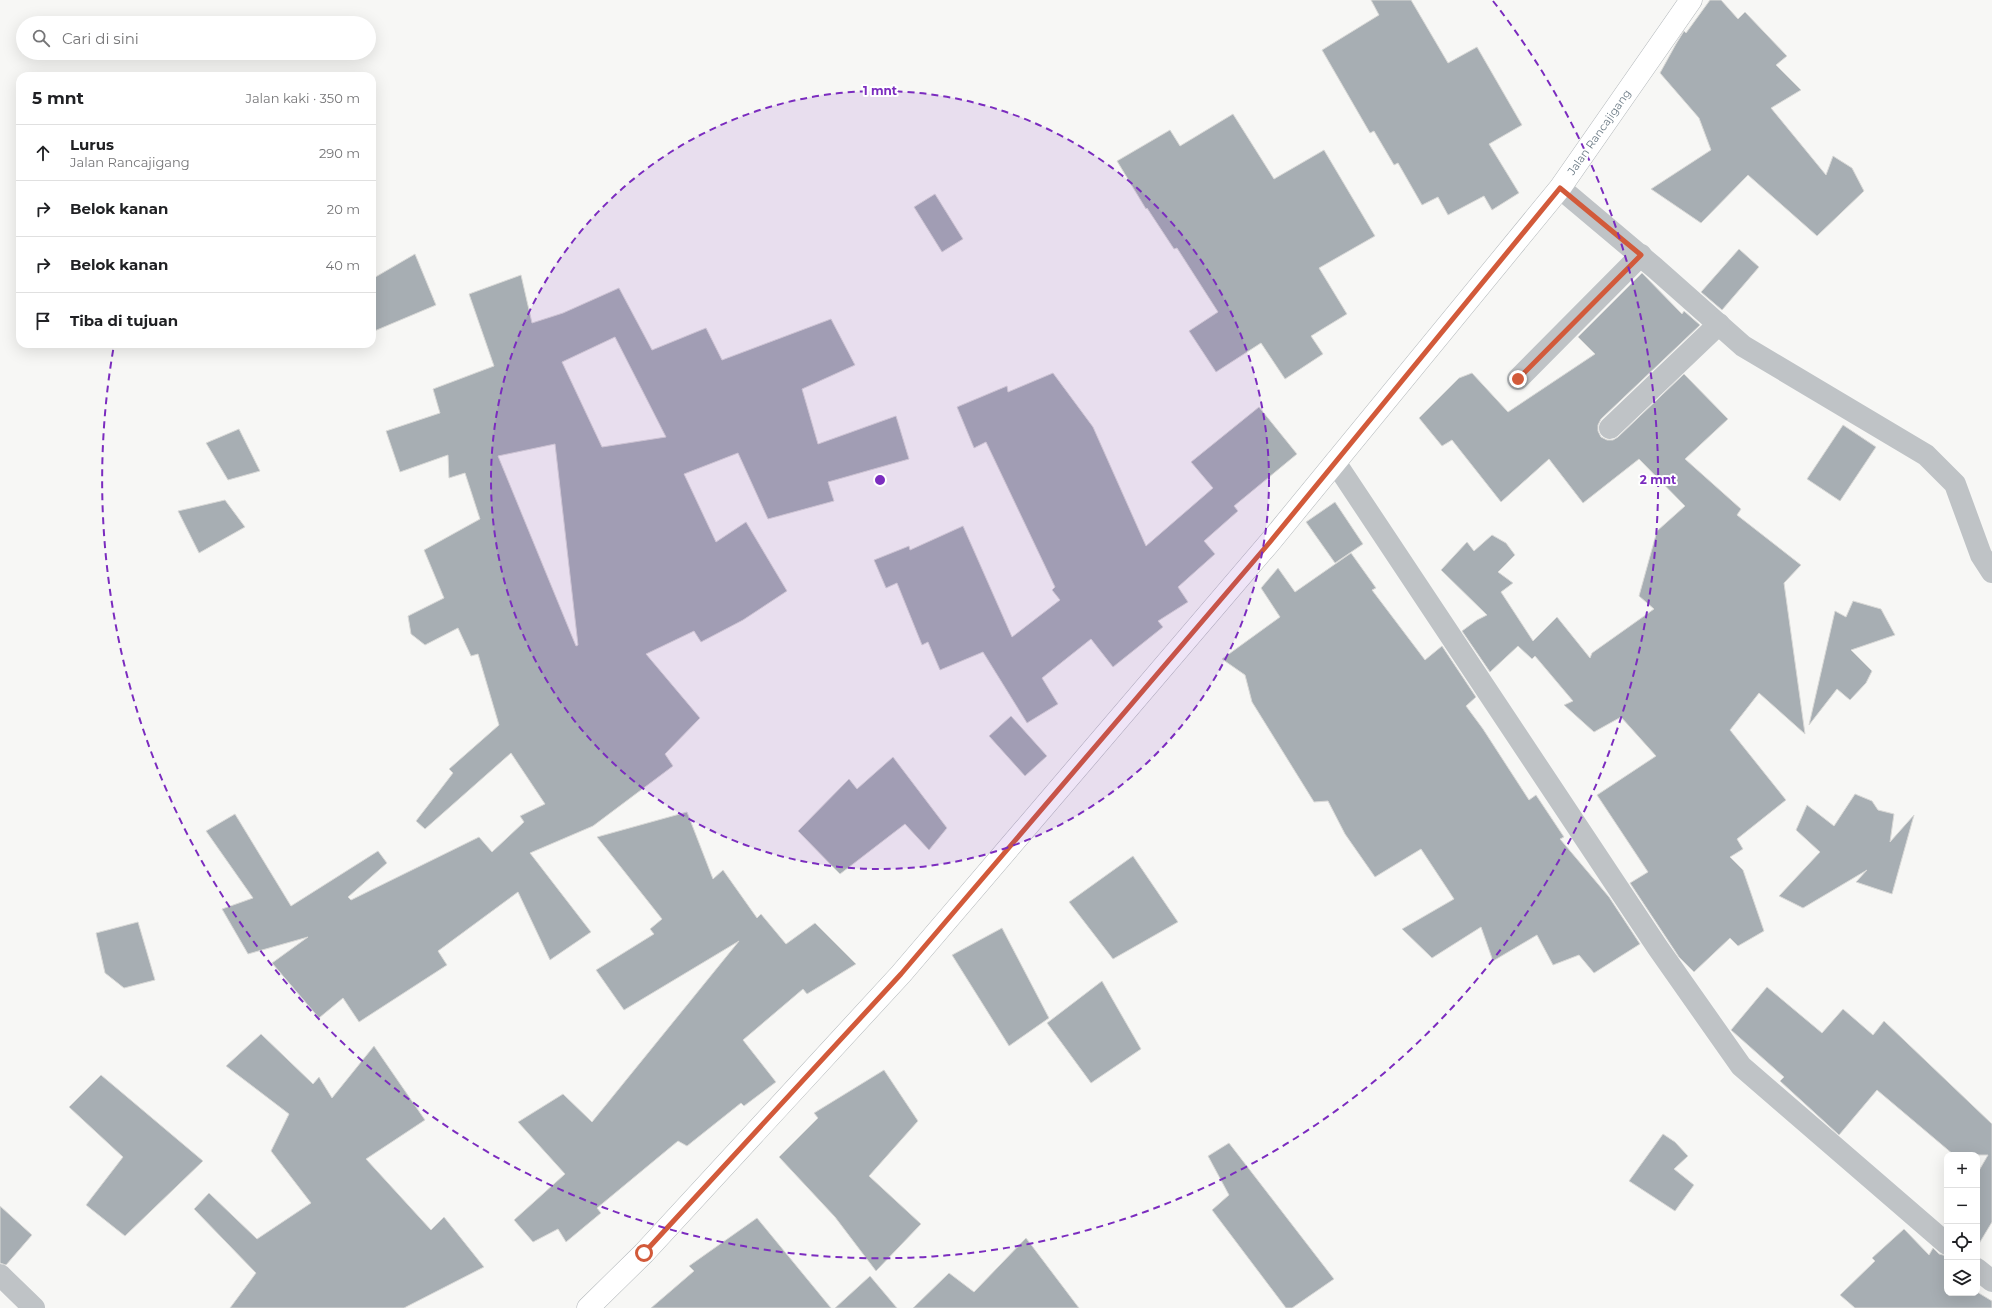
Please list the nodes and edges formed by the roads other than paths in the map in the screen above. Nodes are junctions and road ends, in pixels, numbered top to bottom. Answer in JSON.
{"nodes":[{"id":1,"x":1691,"y":0,"type":"edge"},
{"id":2,"x":1560,"y":188,"type":"junction"},
{"id":3,"x":1641,"y":255,"type":"junction"},
{"id":4,"x":1719,"y":324,"type":"junction"},
{"id":5,"x":1518,"y":379,"type":"dead end"},
{"id":6,"x":1610,"y":428,"type":"dead end"},
{"id":7,"x":1335,"y":462,"type":"junction"},
{"id":8,"x":1992,"y":572,"type":"edge"},
{"id":9,"x":1944,"y":1241,"type":"edge"},
{"id":10,"x":1980,"y":1271,"type":"edge"},
{"id":11,"x":0,"y":1275,"type":"edge"},
{"id":12,"x":1992,"y":1281,"type":"edge"},
{"id":13,"x":34,"y":1308,"type":"edge"},
{"id":14,"x":588,"y":1308,"type":"edge"}],
"edges":[{"from":1,"to":2,"type":"main road","name":"Jalan Rancajigang"},
{"from":2,"to":3,"type":"street"},
{"from":2,"to":7,"type":"main road","name":"Jalan Rancajigang"},
{"from":3,"to":4,"type":"street"},
{"from":3,"to":5,"type":"street"},
{"from":4,"to":6,"type":"street"},
{"from":4,"to":8,"type":"street"},
{"from":7,"to":9,"type":"street"},
{"from":7,"to":14,"type":"main road","name":"Jalan Rancajigang"},
{"from":10,"to":12,"type":"street"},
{"from":11,"to":13,"type":"street"}]}
